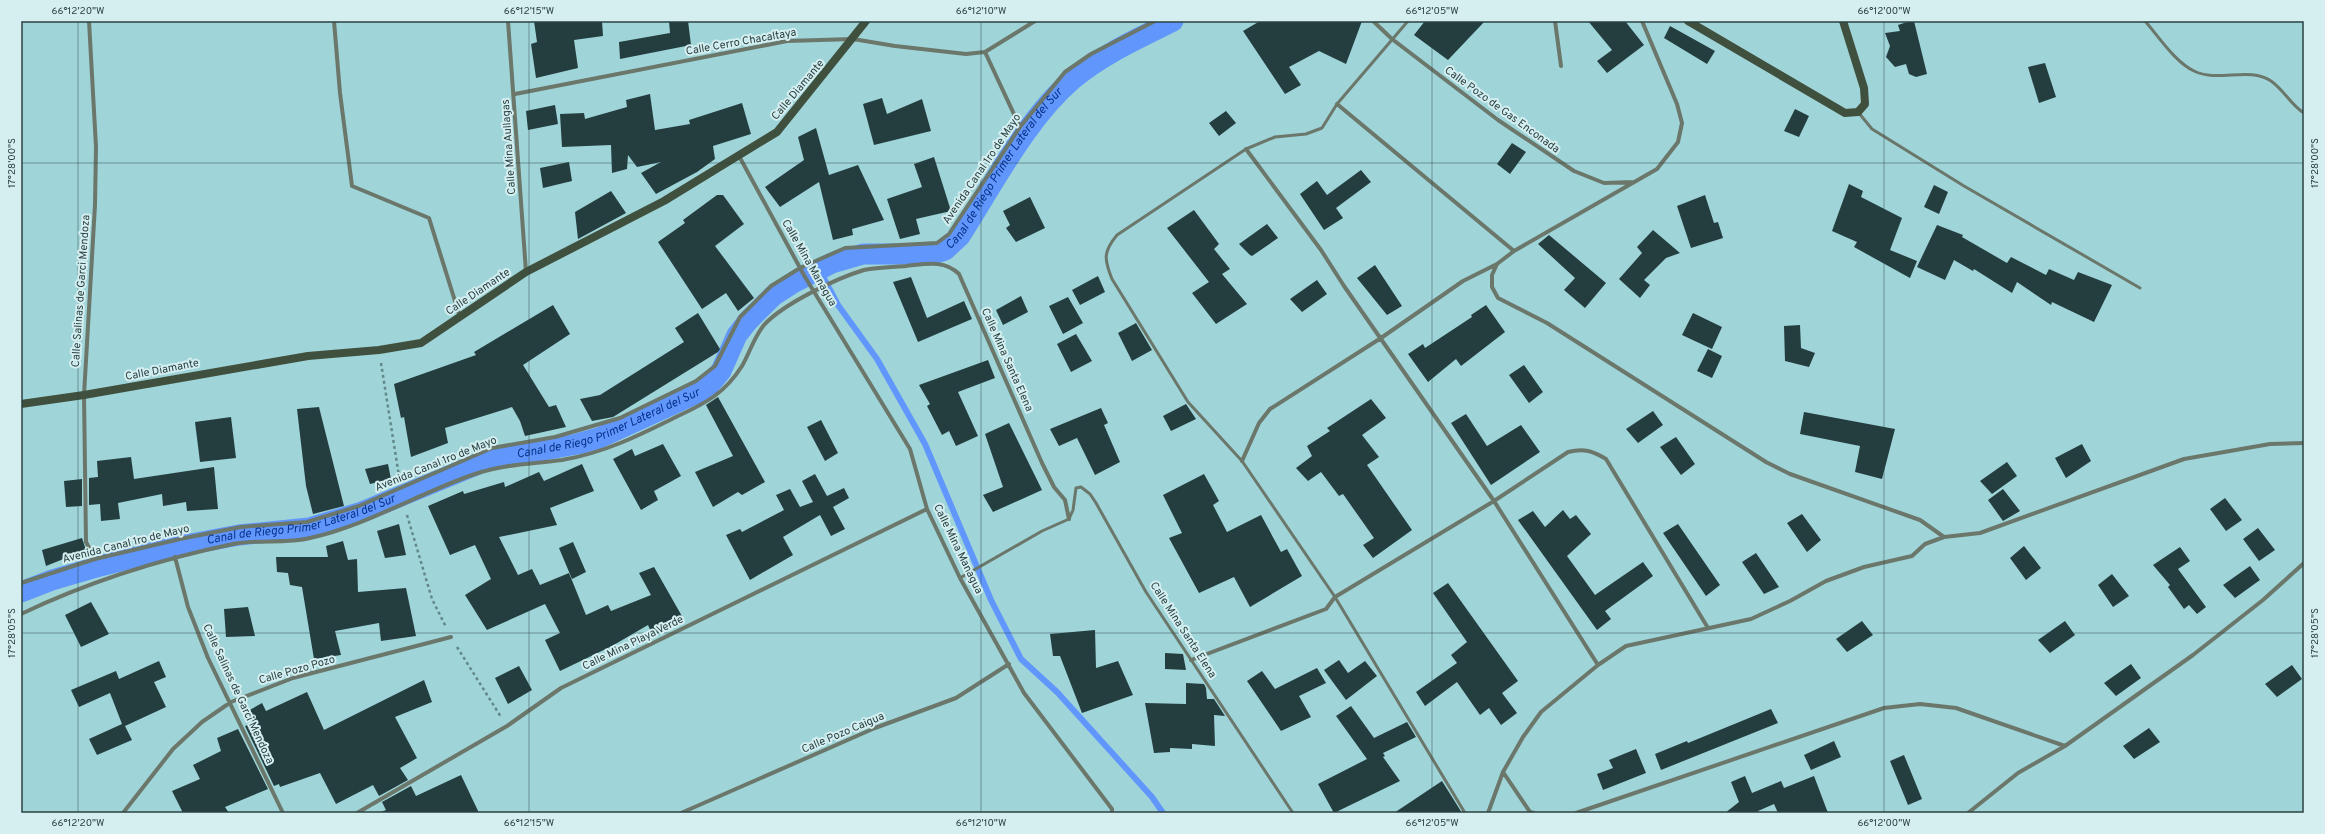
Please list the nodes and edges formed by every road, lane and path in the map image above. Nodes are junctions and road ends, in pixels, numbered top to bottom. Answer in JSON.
{"nodes":[{"id":1,"x":89,"y":21,"type":"edge"},
{"id":2,"x":334,"y":21,"type":"edge"},
{"id":3,"x":508,"y":21,"type":"edge"},
{"id":4,"x":866,"y":21,"type":"edge"},
{"id":5,"x":1035,"y":21,"type":"edge"},
{"id":6,"x":1155,"y":21,"type":"edge"},
{"id":7,"x":1373,"y":21,"type":"edge"},
{"id":8,"x":1408,"y":21,"type":"edge"},
{"id":9,"x":1555,"y":21,"type":"edge"},
{"id":10,"x":1642,"y":21,"type":"edge"},
{"id":11,"x":1688,"y":21,"type":"edge"},
{"id":12,"x":1843,"y":21,"type":"edge"},
{"id":13,"x":2145,"y":21,"type":"edge"},
{"id":14,"x":853,"y":39,"type":"junction"},
{"id":15,"x":1392,"y":39,"type":"junction"},
{"id":16,"x":985,"y":52,"type":"junction"},
{"id":17,"x":1561,"y":66,"type":"dead end"},
{"id":18,"x":515,"y":94,"type":"junction"},
{"id":19,"x":1337,"y":104,"type":"junction"},
{"id":20,"x":1858,"y":112,"type":"junction"},
{"id":21,"x":2304,"y":113,"type":"edge"},
{"id":22,"x":1020,"y":126,"type":"junction"},
{"id":23,"x":1246,"y":149,"type":"junction"},
{"id":24,"x":739,"y":155,"type":"junction"},
{"id":25,"x":1635,"y":182,"type":"junction"},
{"id":26,"x":1514,"y":251,"type":"junction"},
{"id":27,"x":1497,"y":264,"type":"junction"},
{"id":28,"x":800,"y":268,"type":"junction"},
{"id":29,"x":526,"y":272,"type":"junction"},
{"id":30,"x":2140,"y":288,"type":"dead end"},
{"id":31,"x":814,"y":292,"type":"junction"},
{"id":32,"x":460,"y":317,"type":"junction"},
{"id":33,"x":1380,"y":338,"type":"junction"},
{"id":34,"x":380,"y":350,"type":"junction"},
{"id":35,"x":84,"y":395,"type":"junction"},
{"id":36,"x":21,"y":404,"type":"edge"},
{"id":37,"x":2304,"y":442,"type":"edge"},
{"id":38,"x":1242,"y":461,"type":"junction"},
{"id":39,"x":401,"y":488,"type":"junction"},
{"id":40,"x":1494,"y":501,"type":"junction"},
{"id":41,"x":404,"y":504,"type":"junction"},
{"id":42,"x":927,"y":509,"type":"junction"},
{"id":43,"x":1069,"y":519,"type":"junction"},
{"id":44,"x":1944,"y":537,"type":"junction"},
{"id":45,"x":175,"y":557,"type":"junction"},
{"id":46,"x":95,"y":559,"type":"junction"},
{"id":47,"x":2304,"y":563,"type":"edge"},
{"id":48,"x":960,"y":578,"type":"junction"},
{"id":49,"x":21,"y":583,"type":"edge"},
{"id":50,"x":1335,"y":597,"type":"junction"},
{"id":51,"x":21,"y":614,"type":"edge"},
{"id":52,"x":1708,"y":628,"type":"junction"},
{"id":53,"x":451,"y":637,"type":"junction"},
{"id":54,"x":1191,"y":660,"type":"junction"},
{"id":55,"x":1009,"y":664,"type":"junction"},
{"id":56,"x":1598,"y":665,"type":"junction"},
{"id":57,"x":231,"y":702,"type":"junction"},
{"id":58,"x":507,"y":726,"type":"junction"},
{"id":59,"x":2065,"y":746,"type":"junction"},
{"id":60,"x":1503,"y":772,"type":"junction"},
{"id":61,"x":124,"y":813,"type":"edge"},
{"id":62,"x":283,"y":813,"type":"edge"},
{"id":63,"x":357,"y":813,"type":"edge"},
{"id":64,"x":681,"y":813,"type":"edge"},
{"id":65,"x":1112,"y":813,"type":"edge"},
{"id":66,"x":1293,"y":813,"type":"edge"},
{"id":67,"x":1465,"y":813,"type":"edge"},
{"id":68,"x":1488,"y":813,"type":"edge"},
{"id":69,"x":1534,"y":813,"type":"edge"},
{"id":70,"x":1576,"y":813,"type":"edge"},
{"id":71,"x":1968,"y":813,"type":"edge"}],
"edges":[{"from":1,"to":35,"type":"street","name":"Calle Salinas de Garci Mendoza"},
{"from":2,"to":32,"type":"street"},
{"from":3,"to":18,"type":"street","name":"Calle Mina Aullagas"},
{"from":4,"to":14,"type":"street","name":"Calle Diamante"},
{"from":5,"to":16,"type":"street","name":"Calle Cerro Chacaltaya"},
{"from":6,"to":22,"type":"street","name":"Avenida Canal 1ro de Mayo"},
{"from":7,"to":15,"type":"street","name":"Calle Pozo de Gas Enconada"},
{"from":8,"to":15,"type":"lane"},
{"from":9,"to":17,"type":"street"},
{"from":10,"to":25,"type":"street"},
{"from":11,"to":20,"type":"street"},
{"from":12,"to":20,"type":"street"},
{"from":13,"to":21,"type":"lane"},
{"from":14,"to":16,"type":"street","name":"Calle Cerro Chacaltaya"},
{"from":14,"to":18,"type":"street","name":"Calle Cerro Chacaltaya"},
{"from":14,"to":24,"type":"street","name":"Calle Diamante"},
{"from":15,"to":19,"type":"lane"},
{"from":15,"to":25,"type":"street","name":"Calle Pozo de Gas Enconada"},
{"from":16,"to":22,"type":"street"},
{"from":18,"to":29,"type":"street","name":"Calle Mina Aullagas"},
{"from":19,"to":23,"type":"lane"},
{"from":19,"to":26,"type":"street"},
{"from":20,"to":30,"type":"lane"},
{"from":22,"to":28,"type":"street","name":"Avenida Canal 1ro de Mayo"},
{"from":23,"to":33,"type":"street"},
{"from":23,"to":38,"type":"lane"},
{"from":24,"to":28,"type":"street","name":"Calle Mina Managua"},
{"from":24,"to":29,"type":"street","name":"Calle Diamante"},
{"from":25,"to":26,"type":"street"},
{"from":26,"to":27,"type":"street"},
{"from":27,"to":33,"type":"street"},
{"from":27,"to":44,"type":"street"},
{"from":28,"to":31,"type":"street","name":"Calle Mina Managua"},
{"from":28,"to":39,"type":"street","name":"Avenida Canal 1ro de Mayo"},
{"from":29,"to":32,"type":"street","name":"Calle Diamante"},
{"from":31,"to":41,"type":"street"},
{"from":31,"to":42,"type":"street","name":"Calle Mina Managua"},
{"from":31,"to":43,"type":"street","name":"Calle Mina Santa Elena"},
{"from":32,"to":34,"type":"street","name":"Calle Diamante"},
{"from":33,"to":38,"type":"street"},
{"from":33,"to":40,"type":"street"},
{"from":34,"to":35,"type":"street","name":"Calle Diamante"},
{"from":34,"to":39,"type":"path"},
{"from":35,"to":36,"type":"street","name":"Calle Diamante"},
{"from":35,"to":46,"type":"street","name":"Calle Salinas de Garci Mendoza"},
{"from":37,"to":44,"type":"street"},
{"from":38,"to":50,"type":"lane"},
{"from":39,"to":46,"type":"street","name":"Avenida Canal 1ro de Mayo"},
{"from":40,"to":50,"type":"street"},
{"from":40,"to":52,"type":"street"},
{"from":40,"to":56,"type":"street"},
{"from":41,"to":45,"type":"street"},
{"from":41,"to":53,"type":"path"},
{"from":42,"to":48,"type":"street","name":"Calle Mina Managua"},
{"from":42,"to":58,"type":"street","name":"Calle Mina Playa Verde"},
{"from":43,"to":48,"type":"lane"},
{"from":43,"to":54,"type":"lane","name":"Calle Mina Santa Elena"},
{"from":44,"to":52,"type":"street"},
{"from":45,"to":51,"type":"street"},
{"from":45,"to":57,"type":"street","name":"Calle Salinas de Garci Mendoza"},
{"from":46,"to":49,"type":"street","name":"Avenida Canal 1ro de Mayo"},
{"from":47,"to":59,"type":"street"},
{"from":48,"to":55,"type":"street","name":"Calle Mina Managua"},
{"from":50,"to":54,"type":"street"},
{"from":50,"to":67,"type":"lane"},
{"from":52,"to":56,"type":"street"},
{"from":53,"to":57,"type":"street","name":"Calle Pozo Pozo"},
{"from":53,"to":58,"type":"path"},
{"from":54,"to":66,"type":"lane","name":"Calle Mina Santa Elena"},
{"from":55,"to":64,"type":"street","name":"Calle Pozo Caigua"},
{"from":55,"to":65,"type":"street","name":"Calle Mina Managua"},
{"from":56,"to":60,"type":"street"},
{"from":57,"to":61,"type":"street","name":"Calle Pozo Pozo"},
{"from":57,"to":62,"type":"street","name":"Calle Salinas de Garci Mendoza"},
{"from":58,"to":63,"type":"street","name":"Calle Mina Playa Verde"},
{"from":59,"to":70,"type":"street"},
{"from":59,"to":71,"type":"street"},
{"from":60,"to":68,"type":"street"},
{"from":60,"to":69,"type":"street"}]}
